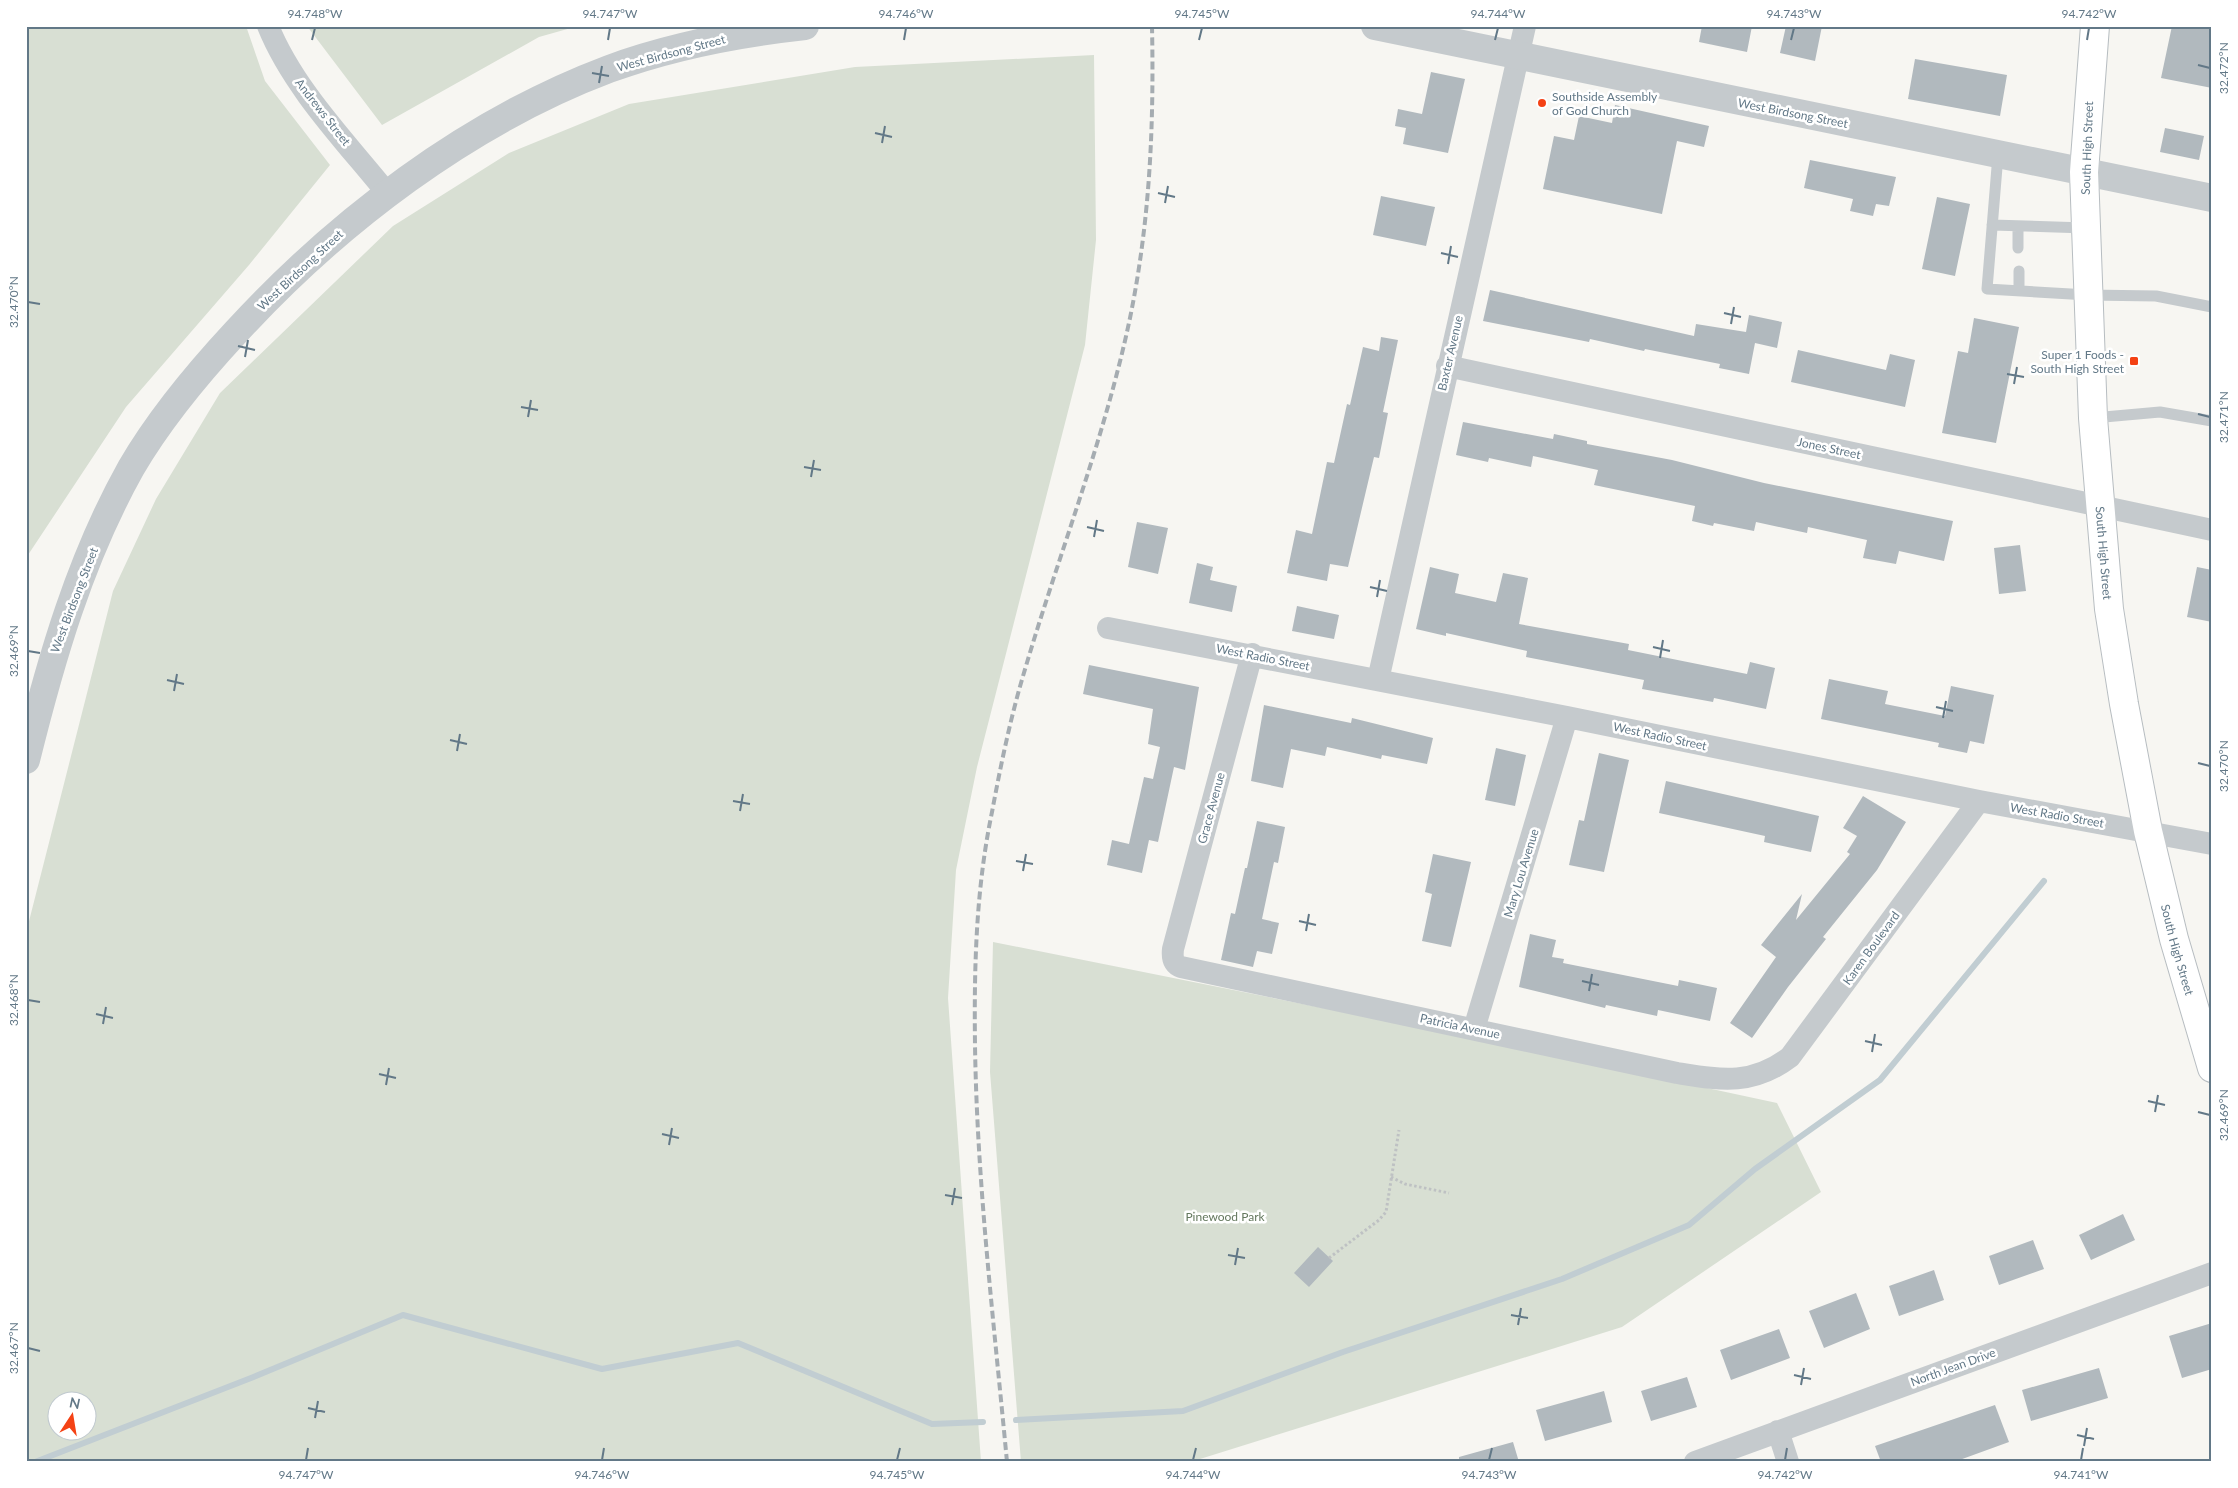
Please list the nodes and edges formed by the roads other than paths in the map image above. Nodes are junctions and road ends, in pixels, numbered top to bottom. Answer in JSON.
{"nodes":[{"id":1,"x":268,"y":26,"type":"edge"},
{"id":2,"x":805,"y":26,"type":"edge"},
{"id":3,"x":1375,"y":26,"type":"edge"},
{"id":4,"x":1526,"y":26,"type":"edge"},
{"id":5,"x":2095,"y":26,"type":"edge"},
{"id":6,"x":1518,"y":57,"type":"junction"},
{"id":7,"x":1998,"y":155,"type":"junction"},
{"id":8,"x":2084,"y":172,"type":"junction"},
{"id":9,"x":388,"y":193,"type":"junction"},
{"id":10,"x":2212,"y":198,"type":"edge"},
{"id":11,"x":1992,"y":225,"type":"junction"},
{"id":12,"x":2018,"y":226,"type":"junction"},
{"id":13,"x":2086,"y":228,"type":"junction"},
{"id":14,"x":2018,"y":248,"type":"dead end"},
{"id":15,"x":2019,"y":271,"type":"dead end"},
{"id":16,"x":2019,"y":291,"type":"junction"},
{"id":17,"x":2088,"y":296,"type":"junction"},
{"id":18,"x":2212,"y":307,"type":"edge"},
{"id":19,"x":1447,"y":366,"type":"junction"},
{"id":20,"x":2093,"y":418,"type":"junction"},
{"id":21,"x":2212,"y":422,"type":"edge"},
{"id":22,"x":2100,"y":507,"type":"junction"},
{"id":23,"x":2212,"y":530,"type":"edge"},
{"id":24,"x":1108,"y":628,"type":"dead end"},
{"id":25,"x":1252,"y":654,"type":"junction"},
{"id":26,"x":1378,"y":680,"type":"junction"},
{"id":27,"x":1567,"y":717,"type":"junction"},
{"id":28,"x":26,"y":760,"type":"edge"},
{"id":29,"x":1978,"y":801,"type":"junction"},
{"id":30,"x":2148,"y":831,"type":"junction"},
{"id":31,"x":2212,"y":844,"type":"edge"},
{"id":32,"x":1174,"y":962,"type":"joint"},
{"id":33,"x":1474,"y":1029,"type":"junction"},
{"id":34,"x":2212,"y":1068,"type":"edge"},
{"id":35,"x":1748,"y":1077,"type":"joint"},
{"id":36,"x":2212,"y":1273,"type":"edge"},
{"id":37,"x":1778,"y":1431,"type":"junction"},
{"id":38,"x":1695,"y":1462,"type":"edge"},
{"id":39,"x":1788,"y":1462,"type":"edge"}],
"edges":[{"from":1,"to":9,"type":"street","name":"Andrews Street"},
{"from":2,"to":9,"type":"street","name":"West Birdsong Street"},
{"from":3,"to":6,"type":"street","name":"West Birdsong Street"},
{"from":4,"to":6,"type":"street","name":"Baxter Avenue"},
{"from":5,"to":8,"type":"main road","name":"South High Street"},
{"from":6,"to":7,"type":"street","name":"West Birdsong Street"},
{"from":6,"to":19,"type":"street","name":"Baxter Avenue"},
{"from":7,"to":8,"type":"street","name":"West Birdsong Street"},
{"from":7,"to":11,"type":"lane"},
{"from":8,"to":10,"type":"street","name":"West Birdsong Street"},
{"from":8,"to":13,"type":"main road","name":"South High Street"},
{"from":9,"to":28,"type":"street","name":"West Birdsong Street"},
{"from":11,"to":12,"type":"lane"},
{"from":11,"to":16,"type":"lane"},
{"from":12,"to":13,"type":"lane"},
{"from":12,"to":14,"type":"lane"},
{"from":13,"to":17,"type":"main road","name":"South High Street"},
{"from":15,"to":16,"type":"lane"},
{"from":16,"to":17,"type":"lane"},
{"from":17,"to":18,"type":"lane"},
{"from":17,"to":20,"type":"main road","name":"South High Street"},
{"from":19,"to":22,"type":"street","name":"Jones Street"},
{"from":19,"to":26,"type":"street","name":"Baxter Avenue"},
{"from":20,"to":21,"type":"lane"},
{"from":20,"to":22,"type":"main road","name":"South High Street"},
{"from":22,"to":23,"type":"street","name":"Jones Street"},
{"from":22,"to":30,"type":"main road","name":"South High Street"},
{"from":24,"to":25,"type":"street","name":"West Radio Street"},
{"from":25,"to":26,"type":"street","name":"West Radio Street"},
{"from":25,"to":32,"type":"street","name":"Grace Avenue"},
{"from":26,"to":27,"type":"street","name":"West Radio Street"},
{"from":27,"to":29,"type":"street","name":"West Radio Street"},
{"from":27,"to":33,"type":"street","name":"Mary Lou Avenue"},
{"from":29,"to":30,"type":"street","name":"West Radio Street"},
{"from":29,"to":35,"type":"street","name":"Karen Boulevard"},
{"from":30,"to":31,"type":"street","name":"West Radio Street"},
{"from":30,"to":34,"type":"main road","name":"South High Street"},
{"from":32,"to":33,"type":"street","name":"Patricia Avenue"},
{"from":33,"to":35,"type":"street","name":"Patricia Avenue"},
{"from":36,"to":37,"type":"street","name":"North Jean Drive"},
{"from":37,"to":38,"type":"street","name":"North Jean Drive"},
{"from":37,"to":39,"type":"street"}]}
